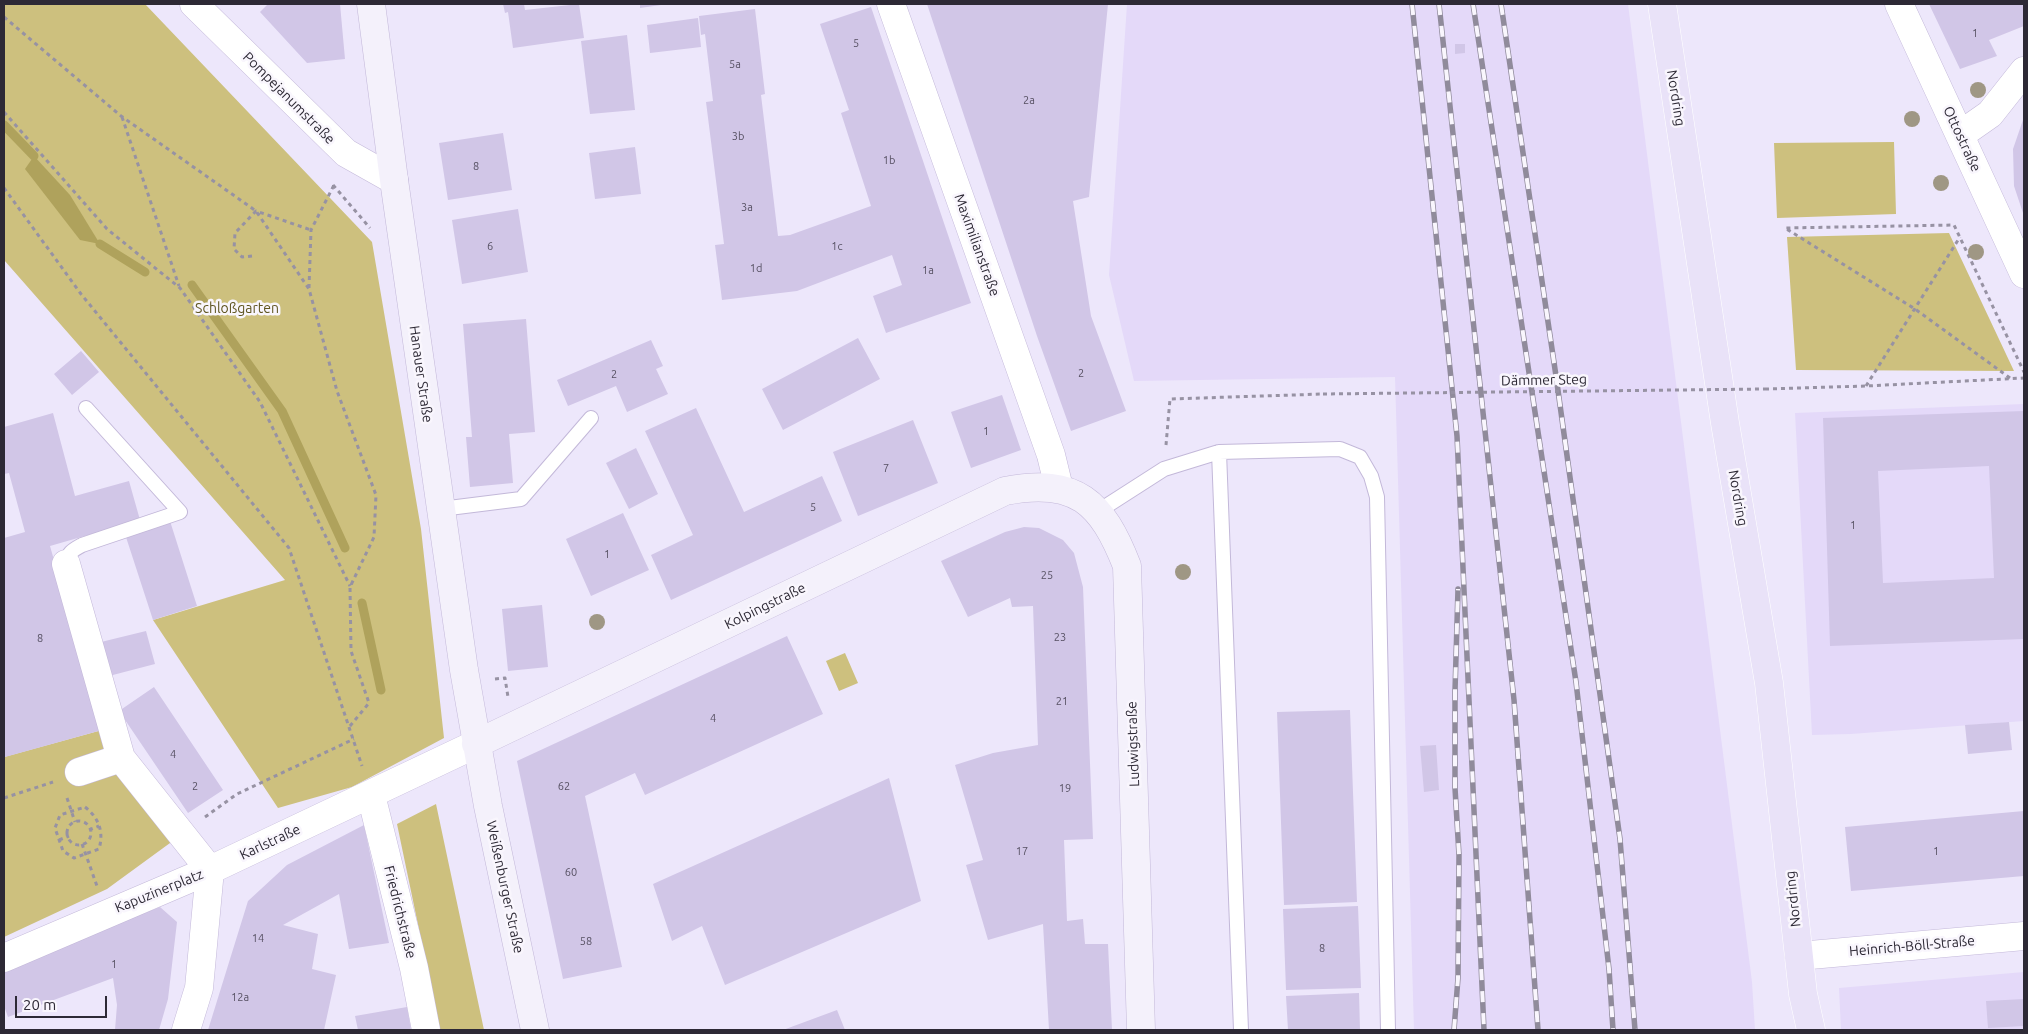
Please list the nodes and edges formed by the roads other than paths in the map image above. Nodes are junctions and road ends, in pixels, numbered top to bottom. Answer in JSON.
{"nodes":[{"id":1,"x":194,"y":4,"type":"edge"},
{"id":2,"x":371,"y":4,"type":"edge"},
{"id":3,"x":891,"y":4,"type":"edge"},
{"id":4,"x":1662,"y":4,"type":"edge"},
{"id":5,"x":1899,"y":4,"type":"edge"},
{"id":6,"x":2024,"y":70,"type":"edge"},
{"id":7,"x":1960,"y":135,"type":"junction"},
{"id":8,"x":394,"y":180,"type":"junction"},
{"id":9,"x":2024,"y":274,"type":"edge"},
{"id":10,"x":86,"y":408,"type":"dead end"},
{"id":11,"x":591,"y":418,"type":"dead end"},
{"id":12,"x":1219,"y":452,"type":"junction"},
{"id":13,"x":1059,"y":488,"type":"junction"},
{"id":14,"x":441,"y":509,"type":"junction"},
{"id":15,"x":1096,"y":512,"type":"junction"},
{"id":16,"x":66,"y":564,"type":"joint"},
{"id":17,"x":476,"y":744,"type":"junction"},
{"id":18,"x":121,"y":758,"type":"junction"},
{"id":19,"x":79,"y":772,"type":"road end"},
{"id":20,"x":371,"y":795,"type":"junction"},
{"id":21,"x":210,"y":870,"type":"junction"},
{"id":22,"x":2024,"y":936,"type":"edge"},
{"id":23,"x":1799,"y":956,"type":"junction"},
{"id":24,"x":4,"y":958,"type":"edge"},
{"id":25,"x":1803,"y":994,"type":"junction"},
{"id":26,"x":186,"y":1030,"type":"edge"},
{"id":27,"x":426,"y":1030,"type":"edge"},
{"id":28,"x":535,"y":1030,"type":"edge"},
{"id":29,"x":1141,"y":1030,"type":"edge"},
{"id":30,"x":1241,"y":1030,"type":"edge"},
{"id":31,"x":1388,"y":1030,"type":"edge"},
{"id":32,"x":1799,"y":1030,"type":"edge"},
{"id":33,"x":1811,"y":1030,"type":"edge"}],
"edges":[{"from":1,"to":8,"type":"street","name":"Pompejanumstraße"},
{"from":2,"to":8,"type":"street","name":"Hanauer Straße"},
{"from":3,"to":13,"type":"street","name":"Maximilianstraße"},
{"from":4,"to":23,"type":"main road","name":"Nordring"},
{"from":5,"to":7,"type":"street","name":"Ottostraße"},
{"from":6,"to":7,"type":"street"},
{"from":7,"to":9,"type":"street","name":"Ottostraße"},
{"from":8,"to":14,"type":"street","name":"Hanauer Straße"},
{"from":10,"to":16,"type":"lane"},
{"from":11,"to":14,"type":"lane"},
{"from":12,"to":15,"type":"lane"},
{"from":12,"to":30,"type":"lane"},
{"from":12,"to":31,"type":"lane"},
{"from":13,"to":15,"type":"street","name":"Ludwigstraße"},
{"from":13,"to":17,"type":"street","name":"Kolpingstraße"},
{"from":14,"to":17,"type":"street","name":"Hanauer Straße"},
{"from":15,"to":29,"type":"street","name":"Ludwigstraße"},
{"from":16,"to":18,"type":"street","name":"Kapuzinerplatz"},
{"from":17,"to":20,"type":"street","name":"Karlstraße"},
{"from":17,"to":28,"type":"street","name":"Weißenburger Straße"},
{"from":18,"to":19,"type":"street"},
{"from":18,"to":21,"type":"street","name":"Kapuzinerplatz"},
{"from":20,"to":21,"type":"street","name":"Karlstraße"},
{"from":20,"to":27,"type":"street","name":"Friedrichstraße"},
{"from":21,"to":24,"type":"street","name":"Kapuzinerplatz"},
{"from":21,"to":26,"type":"street"},
{"from":22,"to":23,"type":"street","name":"Heinrich-Böll-Straße"},
{"from":23,"to":25,"type":"main road","name":"Nordring"},
{"from":25,"to":32,"type":"main road","name":"Nordring"},
{"from":25,"to":33,"type":"main road","name":"Nordring"}]}
